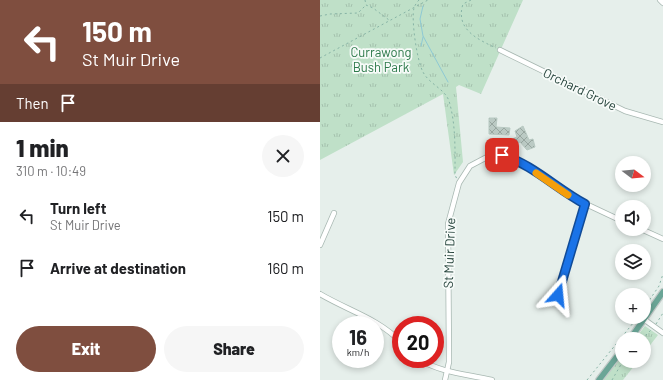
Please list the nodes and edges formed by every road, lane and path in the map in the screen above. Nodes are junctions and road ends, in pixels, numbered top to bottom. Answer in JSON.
{"nodes":[{"id":1,"x":365,"y":0,"type":"edge"},
{"id":2,"x":418,"y":0,"type":"edge"},
{"id":3,"x":428,"y":0,"type":"edge"},
{"id":4,"x":471,"y":0,"type":"edge"},
{"id":5,"x":660,"y":0,"type":"edge"},
{"id":6,"x":663,"y":3,"type":"edge"},
{"id":7,"x":366,"y":5,"type":"junction"},
{"id":8,"x":414,"y":8,"type":"junction"},
{"id":9,"x":320,"y":16,"type":"edge"},
{"id":10,"x":389,"y":20,"type":"junction"},
{"id":11,"x":500,"y":50,"type":"joint"},
{"id":12,"x":320,"y":58,"type":"edge"},
{"id":13,"x":663,"y":122,"type":"edge"},
{"id":14,"x":459,"y":183,"type":"junction"},
{"id":15,"x":585,"y":204,"type":"junction"},
{"id":16,"x":334,"y":213,"type":"dead end"},
{"id":17,"x":615,"y":218,"type":"edge"},
{"id":18,"x":651,"y":234,"type":"edge"},
{"id":19,"x":663,"y":239,"type":"edge"},
{"id":20,"x":320,"y":245,"type":"edge"},
{"id":21,"x":663,"y":274,"type":"edge"},
{"id":22,"x":663,"y":292,"type":"edge"},
{"id":23,"x":320,"y":294,"type":"edge"},
{"id":24,"x":558,"y":295,"type":"dead end"},
{"id":25,"x":651,"y":298,"type":"edge"},
{"id":26,"x":651,"y":311,"type":"edge"},
{"id":27,"x":663,"y":313,"type":"edge"},
{"id":28,"x":632,"y":324,"type":"edge"},
{"id":29,"x":642,"y":324,"type":"edge"},
{"id":30,"x":650,"y":324,"type":"edge"},
{"id":31,"x":654,"y":327,"type":"junction"},
{"id":32,"x":636,"y":332,"type":"edge"},
{"id":33,"x":649,"y":332,"type":"edge"},
{"id":34,"x":392,"y":333,"type":"edge"},
{"id":35,"x":663,"y":333,"type":"edge"},
{"id":36,"x":615,"y":359,"type":"edge"},
{"id":37,"x":435,"y":368,"type":"edge"},
{"id":38,"x":619,"y":368,"type":"edge"},
{"id":39,"x":447,"y":372,"type":"junction"},
{"id":40,"x":445,"y":380,"type":"edge"},
{"id":41,"x":492,"y":380,"type":"edge"},
{"id":42,"x":587,"y":380,"type":"edge"},
{"id":43,"x":599,"y":380,"type":"edge"},
{"id":44,"x":612,"y":380,"type":"edge"}],
"edges":[{"from":1,"to":7,"type":"path"},
{"from":2,"to":8,"type":"path"},
{"from":3,"to":8,"type":"path"},
{"from":4,"to":11,"type":"path"},
{"from":5,"to":6,"type":"street"},
{"from":7,"to":9,"type":"path"},
{"from":7,"to":10,"type":"path"},
{"from":8,"to":10,"type":"path"},
{"from":8,"to":14,"type":"path"},
{"from":10,"to":12,"type":"path"},
{"from":11,"to":13,"type":"street","name":"Orchard Grove"},
{"from":14,"to":15,"type":"street","name":"St Muir Drive"},
{"from":14,"to":39,"type":"street","name":"St Muir Drive"},
{"from":15,"to":17,"type":"street","name":"St Muir Drive"},
{"from":15,"to":24,"type":"street"},
{"from":16,"to":20,"type":"street"},
{"from":18,"to":19,"type":"street"},
{"from":21,"to":25,"type":"path"},
{"from":22,"to":26,"type":"main road"},
{"from":23,"to":34,"type":"street"},
{"from":27,"to":31,"type":"path"},
{"from":28,"to":42,"type":"path"},
{"from":29,"to":32,"type":"main road"},
{"from":30,"to":31,"type":"street"},
{"from":31,"to":33,"type":"path"},
{"from":31,"to":35,"type":"street"},
{"from":36,"to":43,"type":"main road"},
{"from":37,"to":39,"type":"street"},
{"from":38,"to":44,"type":"path"},
{"from":39,"to":40,"type":"street","name":"St Muir Drive"},
{"from":39,"to":41,"type":"street"}]}
